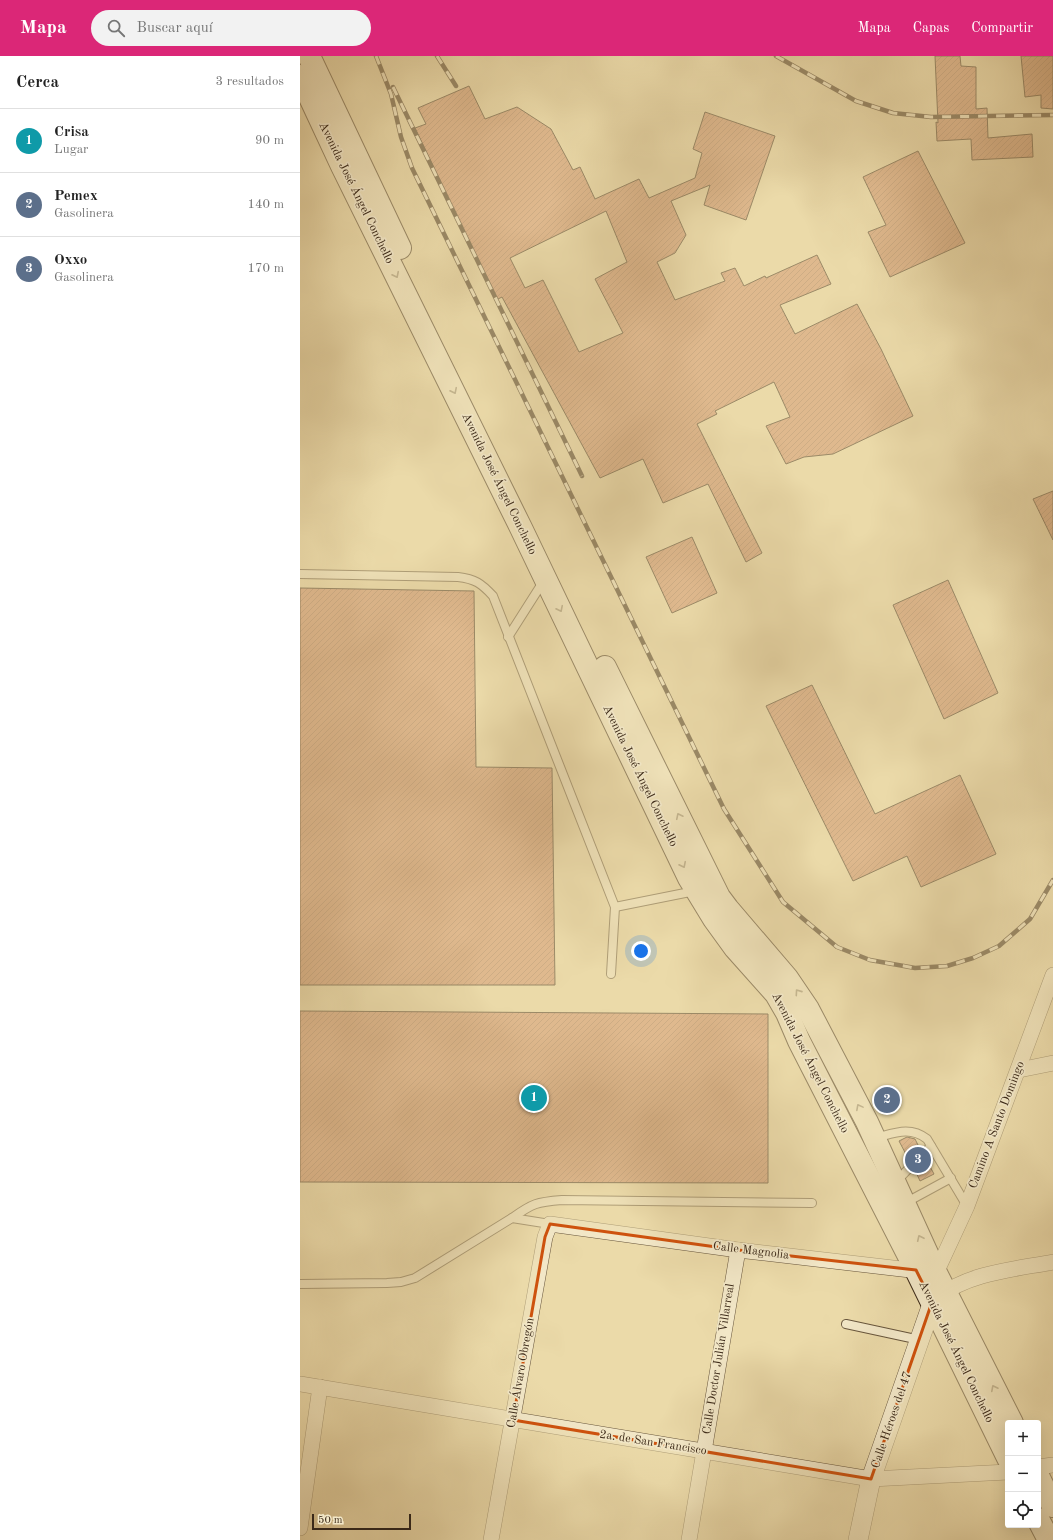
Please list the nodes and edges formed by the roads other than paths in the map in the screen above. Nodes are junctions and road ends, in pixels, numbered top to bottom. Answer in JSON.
{"nodes":[{"id":1,"x":309,"y":56,"type":"edge"},
{"id":2,"x":300,"y":76,"type":"edge"},
{"id":3,"x":300,"y":574,"type":"edge"},
{"id":4,"x":545,"y":578,"type":"junction"},
{"id":5,"x":508,"y":637,"type":"junction"},
{"id":6,"x":696,"y":890,"type":"junction"},
{"id":7,"x":616,"y":907,"type":"junction"},
{"id":8,"x":611,"y":974,"type":"dead end"},
{"id":9,"x":1053,"y":975,"type":"edge"},
{"id":10,"x":1053,"y":1063,"type":"edge"},
{"id":11,"x":1018,"y":1070,"type":"junction"},
{"id":12,"x":874,"y":1138,"type":"junction"},
{"id":13,"x":931,"y":1146,"type":"junction"},
{"id":14,"x":924,"y":1154,"type":"dead end"},
{"id":15,"x":912,"y":1166,"type":"dead end"},
{"id":16,"x":951,"y":1178,"type":"junction"},
{"id":17,"x":895,"y":1183,"type":"junction"},
{"id":18,"x":812,"y":1203,"type":"dead end"},
{"id":19,"x":904,"y":1203,"type":"junction"},
{"id":20,"x":967,"y":1206,"type":"junction"},
{"id":21,"x":512,"y":1218,"type":"junction"},
{"id":22,"x":550,"y":1224,"type":"junction"},
{"id":23,"x":738,"y":1250,"type":"junction"},
{"id":24,"x":1053,"y":1262,"type":"edge"},
{"id":25,"x":300,"y":1284,"type":"edge"},
{"id":26,"x":932,"y":1284,"type":"junction"},
{"id":27,"x":846,"y":1324,"type":"dead end"},
{"id":28,"x":920,"y":1340,"type":"junction"},
{"id":29,"x":300,"y":1384,"type":"edge"},
{"id":30,"x":320,"y":1388,"type":"junction"},
{"id":31,"x":513,"y":1420,"type":"junction"},
{"id":32,"x":1010,"y":1420,"type":"edge"},
{"id":33,"x":704,"y":1452,"type":"junction"},
{"id":34,"x":1007,"y":1456,"type":"edge"},
{"id":35,"x":1053,"y":1466,"type":"edge"},
{"id":36,"x":1041,"y":1467,"type":"edge"},
{"id":37,"x":1005,"y":1472,"type":"edge"},
{"id":38,"x":871,"y":1479,"type":"junction"},
{"id":39,"x":1041,"y":1482,"type":"edge"},
{"id":40,"x":1053,"y":1506,"type":"edge"},
{"id":41,"x":1041,"y":1524,"type":"edge"},
{"id":42,"x":300,"y":1528,"type":"edge"},
{"id":43,"x":491,"y":1540,"type":"edge"},
{"id":44,"x":689,"y":1540,"type":"edge"},
{"id":45,"x":858,"y":1540,"type":"edge"},
{"id":46,"x":1049,"y":1540,"type":"edge"}],
"edges":[{"from":12,"to":1,"type":"main road","name":"Avenida José Ángel Conchello","one_way":true},
{"from":2,"to":4,"type":"main road","name":"Avenida José Ángel Conchello","one_way":true},
{"from":3,"to":5,"type":"lane"},
{"from":4,"to":5,"type":"lane"},
{"from":4,"to":6,"type":"main road","name":"Avenida José Ángel Conchello","one_way":true},
{"from":5,"to":7,"type":"lane"},
{"from":6,"to":7,"type":"lane"},
{"from":6,"to":26,"type":"main road","name":"Avenida José Ángel Conchello"},
{"from":7,"to":8,"type":"lane"},
{"from":9,"to":11,"type":"street","name":"Camino A Santo Domingo"},
{"from":10,"to":11,"type":"street"},
{"from":11,"to":20,"type":"street","name":"Camino A Santo Domingo"},
{"from":12,"to":13,"type":"lane"},
{"from":12,"to":17,"type":"main road","name":"Avenida José Ángel Conchello"},
{"from":13,"to":14,"type":"lane"},
{"from":13,"to":16,"type":"lane"},
{"from":15,"to":17,"type":"lane"},
{"from":16,"to":19,"type":"lane"},
{"from":16,"to":20,"type":"lane"},
{"from":17,"to":19,"type":"main road","name":"Avenida José Ángel Conchello"},
{"from":18,"to":21,"type":"lane"},
{"from":26,"to":19,"type":"main road","name":"Avenida José Ángel Conchello","one_way":true},
{"from":20,"to":26,"type":"street","name":"Camino A Santo Domingo"},
{"from":21,"to":22,"type":"lane"},
{"from":21,"to":25,"type":"lane"},
{"from":22,"to":23,"type":"street","name":"Calle Magnolia"},
{"from":22,"to":31,"type":"street","name":"Calle Álvaro Obregón"},
{"from":23,"to":26,"type":"street","name":"Calle Magnolia"},
{"from":23,"to":33,"type":"street","name":"Calle Doctor Julián Villarreal"},
{"from":24,"to":26,"type":"street"},
{"from":26,"to":28,"type":"street","name":"Calle Héroes del 47"},
{"from":32,"to":26,"type":"main road","name":"Avenida José Ángel Conchello","one_way":true},
{"from":26,"to":34,"type":"main road","name":"Avenida José Ángel Conchello"},
{"from":27,"to":28,"type":"lane"},
{"from":28,"to":38,"type":"street","name":"Calle Héroes del 47"},
{"from":29,"to":30,"type":"street","name":"2a. de San Francisco"},
{"from":30,"to":31,"type":"street","name":"2a. de San Francisco"},
{"from":30,"to":42,"type":"street"},
{"from":31,"to":33,"type":"street","name":"2a. de San Francisco"},
{"from":31,"to":43,"type":"street","name":"Calle Álvaro Obregón"},
{"from":33,"to":38,"type":"street","name":"2a. de San Francisco"},
{"from":33,"to":44,"type":"street","name":"Calle Doctor Julián Villarreal"},
{"from":35,"to":36,"type":"street"},
{"from":37,"to":38,"type":"street","name":"2a. de San Francisco"},
{"from":38,"to":45,"type":"street","name":"Calle Héroes del 47"},
{"from":39,"to":40,"type":"main road"},
{"from":41,"to":46,"type":"main road"}]}
